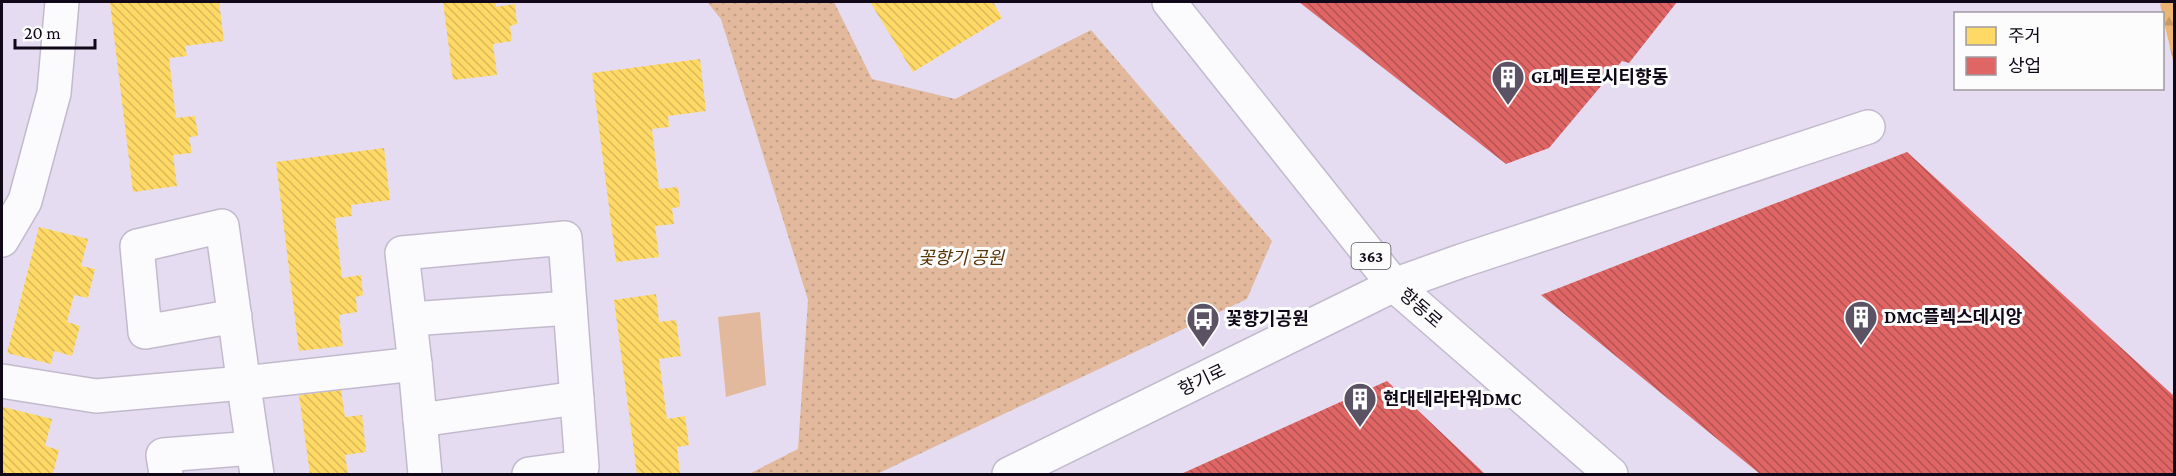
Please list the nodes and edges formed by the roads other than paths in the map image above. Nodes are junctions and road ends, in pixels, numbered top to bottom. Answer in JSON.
{"nodes":[{"id":1,"x":62,"y":2,"type":"edge"},
{"id":2,"x":1169,"y":2,"type":"edge"},
{"id":3,"x":1868,"y":127,"type":"dead end"},
{"id":4,"x":2,"y":240,"type":"edge"},
{"id":5,"x":1394,"y":285,"type":"junction"},
{"id":6,"x":570,"y":308,"type":"junction"},
{"id":7,"x":235,"y":316,"type":"dead end"},
{"id":8,"x":410,"y":319,"type":"junction"},
{"id":9,"x":415,"y":364,"type":"junction"},
{"id":10,"x":2,"y":381,"type":"edge"},
{"id":11,"x":243,"y":383,"type":"junction"},
{"id":12,"x":577,"y":398,"type":"junction"},
{"id":13,"x":420,"y":420,"type":"junction"},
{"id":14,"x":255,"y":461,"type":"edge"},
{"id":15,"x":166,"y":474,"type":"edge"},
{"id":16,"x":424,"y":474,"type":"edge"},
{"id":17,"x":529,"y":474,"type":"edge"},
{"id":18,"x":1010,"y":474,"type":"edge"},
{"id":19,"x":1611,"y":474,"type":"edge"}],
"edges":[{"from":1,"to":4,"type":"main road"},
{"from":2,"to":5,"type":"main road","name":"향동로","number":"363"},
{"from":3,"to":5,"type":"main road","name":"향기로"},
{"from":5,"to":18,"type":"main road","name":"향기로"},
{"from":5,"to":19,"type":"main road","name":"향동로","number":"363"},
{"from":6,"to":8,"type":"main road"},
{"from":6,"to":8,"type":"main road"},
{"from":6,"to":12,"type":"main road"},
{"from":7,"to":11,"type":"main road"},
{"from":8,"to":9,"type":"main road"},
{"from":9,"to":11,"type":"main road"},
{"from":9,"to":13,"type":"main road"},
{"from":10,"to":11,"type":"main road"},
{"from":11,"to":14,"type":"main road"},
{"from":12,"to":13,"type":"main road"},
{"from":12,"to":17,"type":"main road"},
{"from":13,"to":16,"type":"main road"},
{"from":14,"to":15,"type":"main road"}]}
